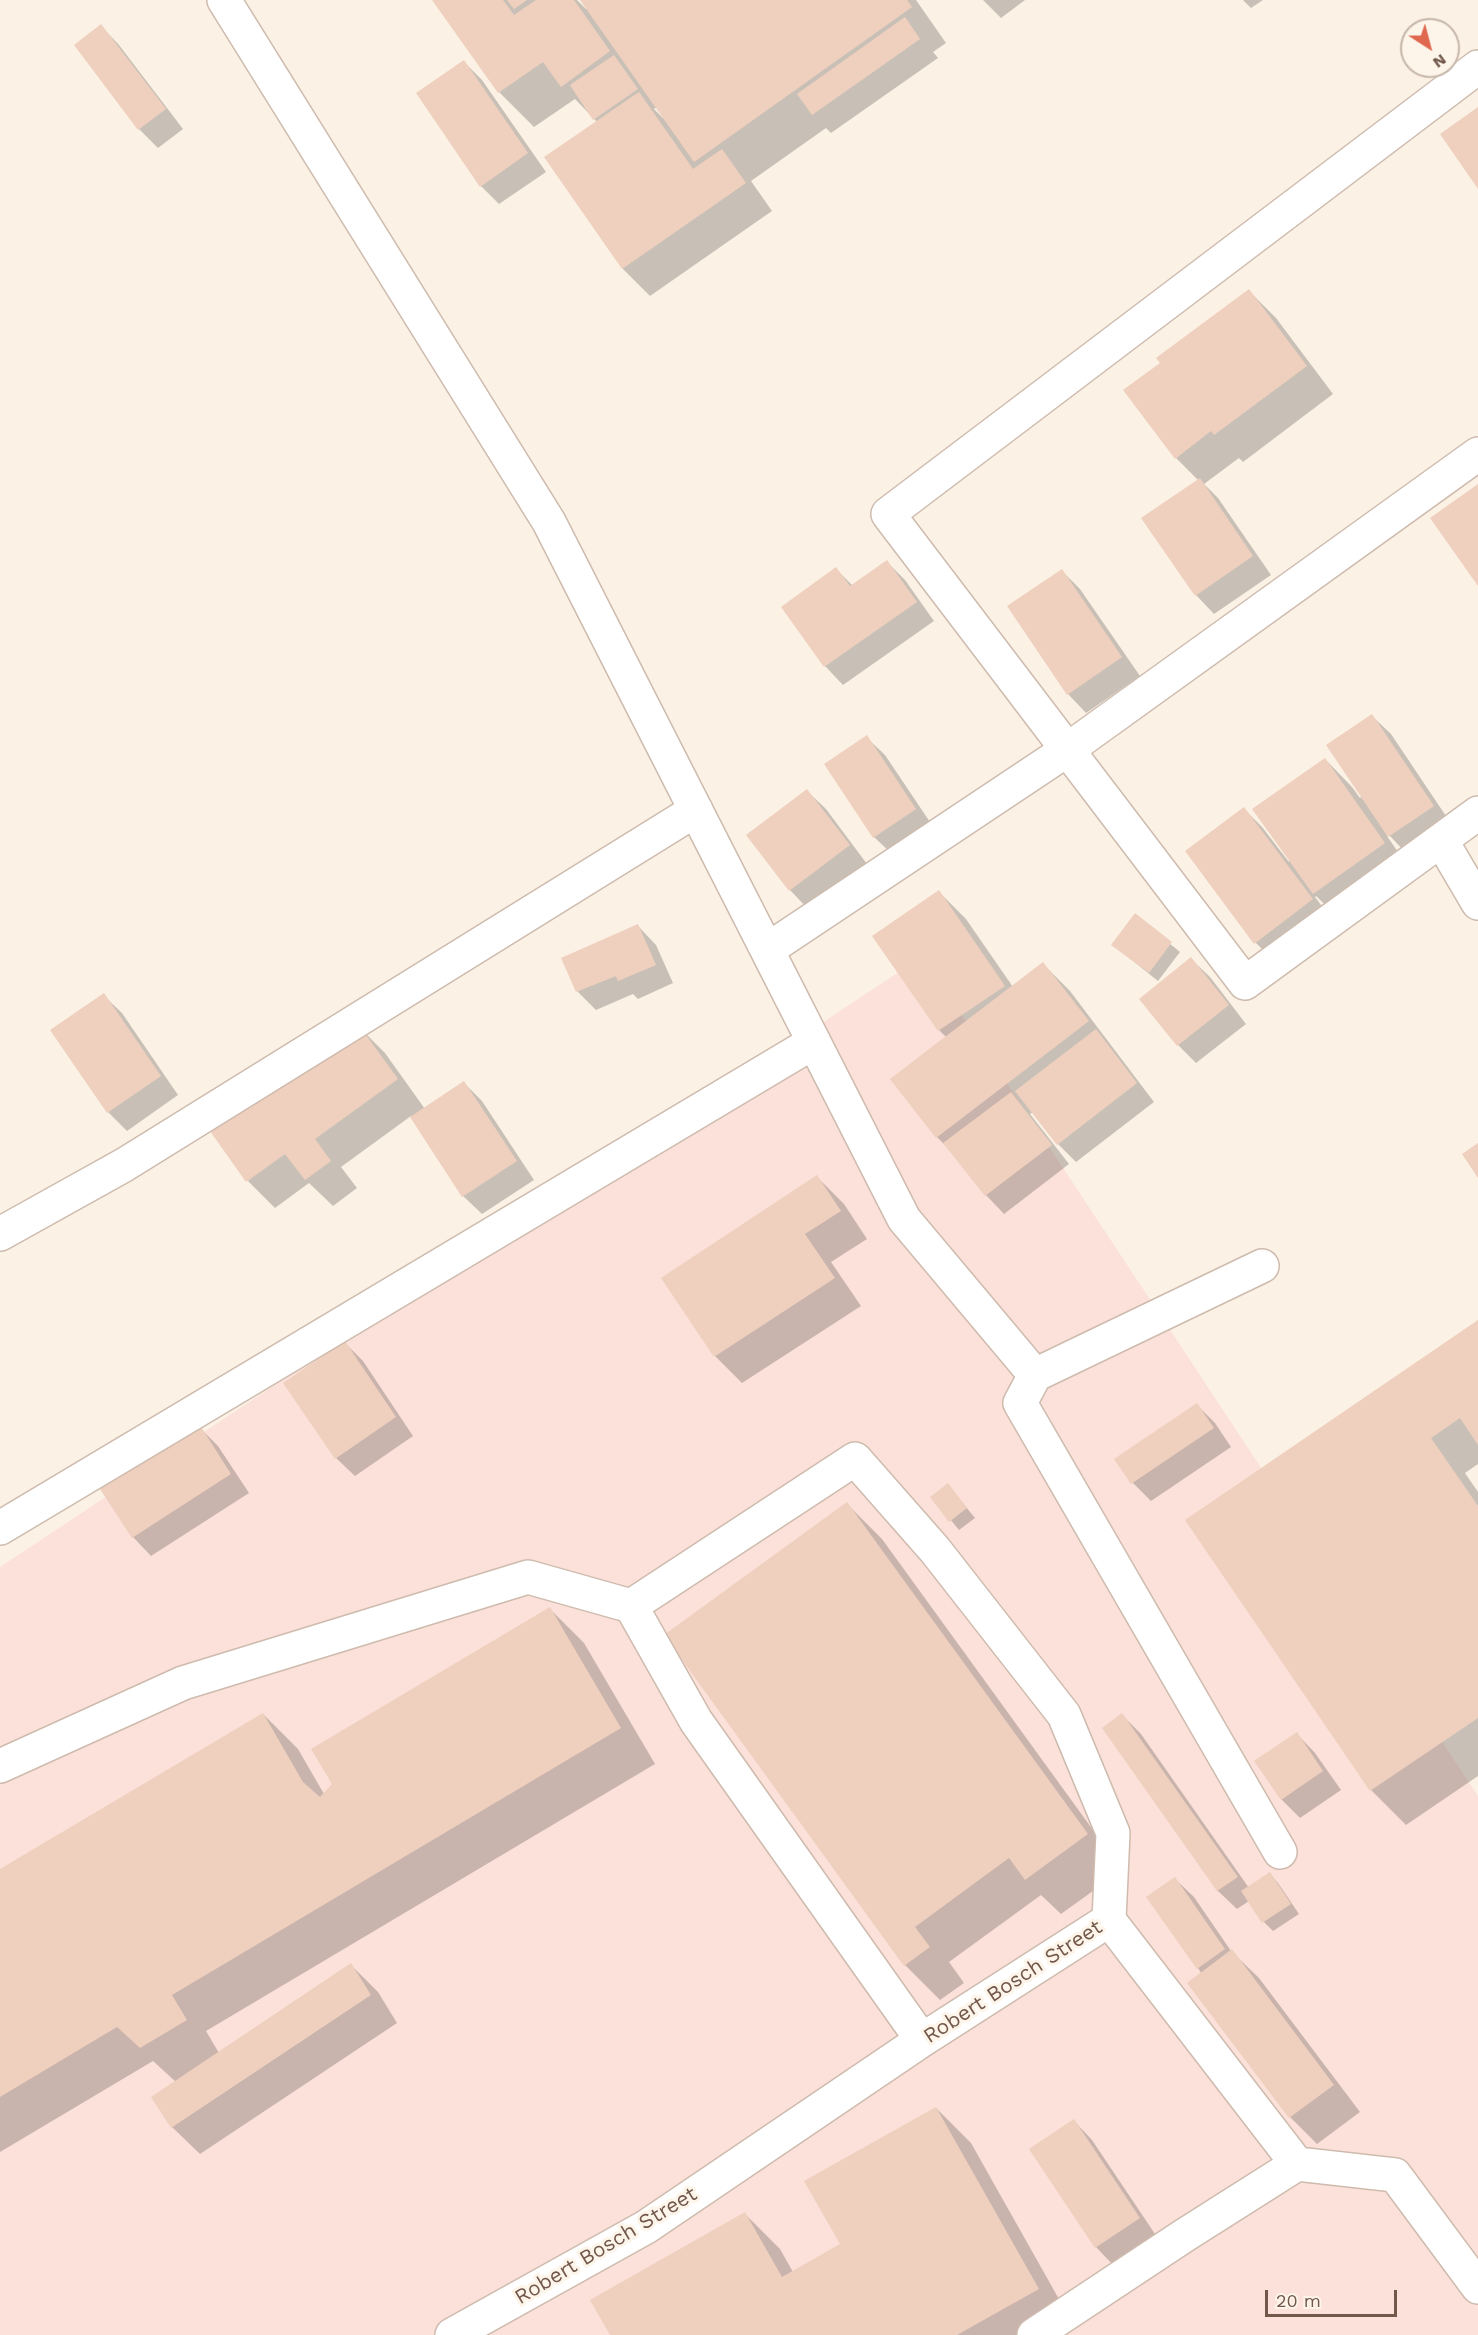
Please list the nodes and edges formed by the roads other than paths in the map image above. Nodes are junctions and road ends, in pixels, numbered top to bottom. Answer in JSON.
{"nodes":[{"id":1,"x":224,"y":0,"type":"edge"},
{"id":2,"x":1478,"y":67,"type":"edge"},
{"id":3,"x":1478,"y":454,"type":"edge"},
{"id":4,"x":1067,"y":750,"type":"junction"},
{"id":5,"x":696,"y":810,"type":"junction"},
{"id":6,"x":1478,"y":813,"type":"edge"},
{"id":7,"x":1441,"y":840,"type":"junction"},
{"id":8,"x":1478,"y":903,"type":"edge"},
{"id":9,"x":767,"y":950,"type":"junction"},
{"id":10,"x":814,"y":1042,"type":"junction"},
{"id":11,"x":0,"y":1234,"type":"edge"},
{"id":12,"x":1262,"y":1266,"type":"dead end"},
{"id":13,"x":1035,"y":1375,"type":"junction"},
{"id":14,"x":0,"y":1528,"type":"edge"},
{"id":15,"x":631,"y":1606,"type":"junction"},
{"id":16,"x":0,"y":1766,"type":"edge"},
{"id":17,"x":1280,"y":1852,"type":"dead end"},
{"id":18,"x":1109,"y":1920,"type":"junction"},
{"id":19,"x":922,"y":2040,"type":"junction"},
{"id":20,"x":1297,"y":2164,"type":"junction"},
{"id":21,"x":1478,"y":2287,"type":"edge"},
{"id":22,"x":452,"y":2335,"type":"edge"},
{"id":23,"x":1034,"y":2335,"type":"edge"}],
"edges":[{"from":1,"to":5,"type":"street"},
{"from":2,"to":4,"type":"street"},
{"from":3,"to":4,"type":"street"},
{"from":4,"to":7,"type":"street"},
{"from":4,"to":9,"type":"street"},
{"from":5,"to":9,"type":"street"},
{"from":5,"to":11,"type":"street"},
{"from":6,"to":7,"type":"street"},
{"from":7,"to":8,"type":"street"},
{"from":9,"to":10,"type":"street"},
{"from":10,"to":13,"type":"street"},
{"from":10,"to":14,"type":"street"},
{"from":12,"to":13,"type":"street"},
{"from":13,"to":17,"type":"street"},
{"from":15,"to":16,"type":"street"},
{"from":15,"to":18,"type":"street"},
{"from":15,"to":19,"type":"street"},
{"from":18,"to":19,"type":"street","name":"Robert Bosch Street"},
{"from":18,"to":20,"type":"street","name":"Robert Bosch Street"},
{"from":19,"to":22,"type":"street","name":"Robert Bosch Street"},
{"from":20,"to":21,"type":"street"},
{"from":20,"to":23,"type":"street"}]}
